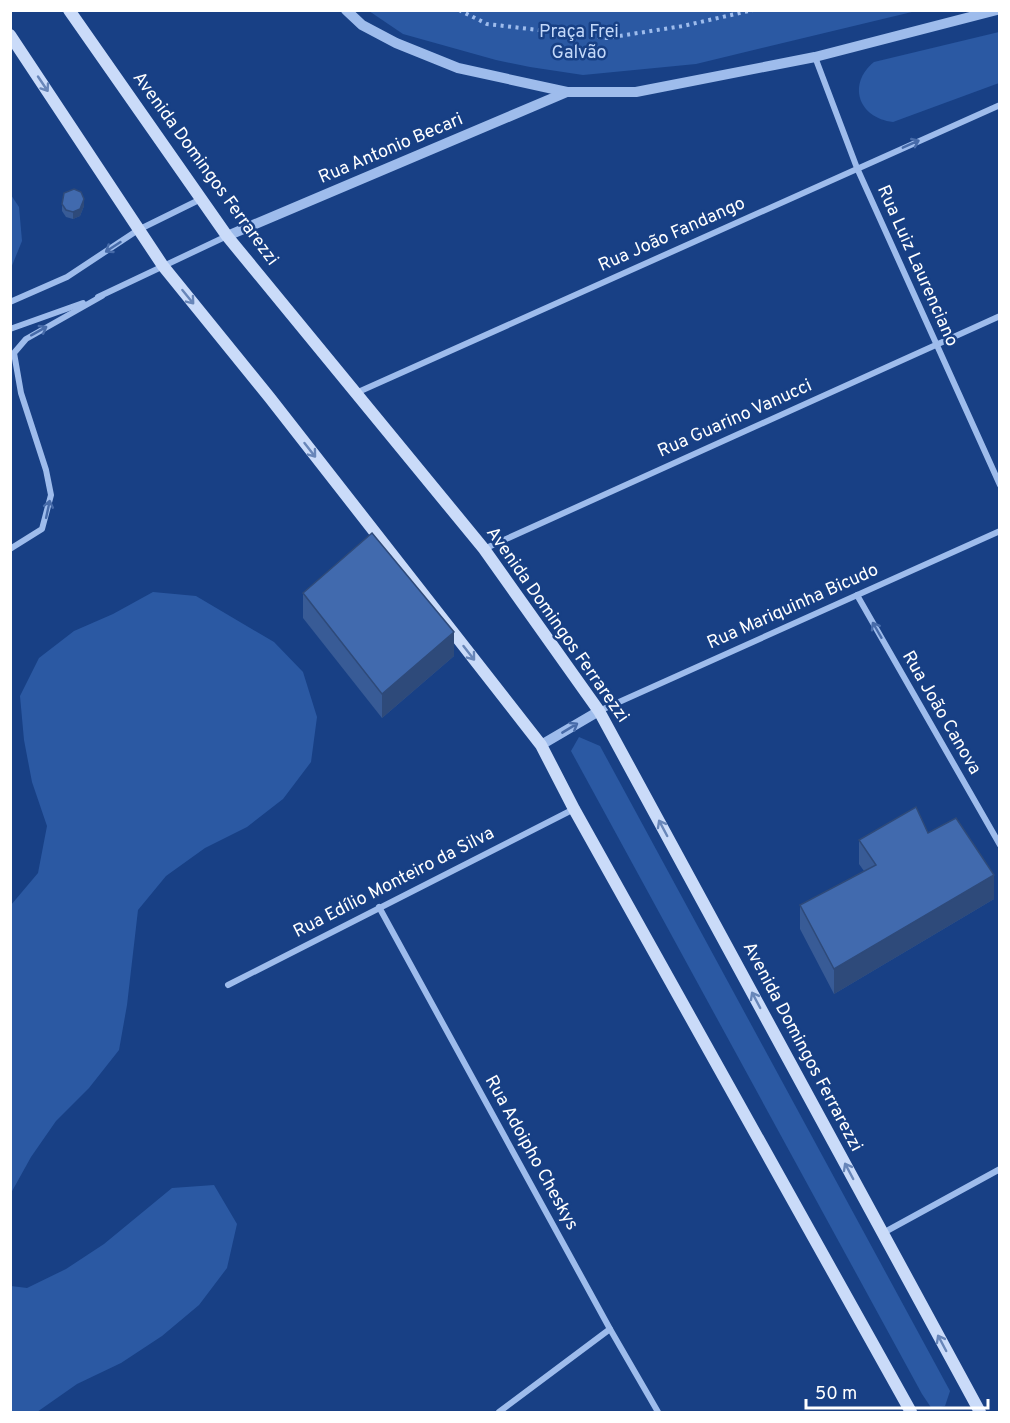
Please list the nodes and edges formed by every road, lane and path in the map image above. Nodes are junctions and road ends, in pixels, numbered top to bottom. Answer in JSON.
{"nodes":[{"id":1,"x":69,"y":10,"type":"edge"},
{"id":2,"x":346,"y":10,"type":"edge"},
{"id":3,"x":459,"y":10,"type":"edge"},
{"id":4,"x":753,"y":10,"type":"edge"},
{"id":5,"x":998,"y":10,"type":"edge"},
{"id":6,"x":10,"y":35,"type":"edge"},
{"id":7,"x":814,"y":57,"type":"junction"},
{"id":8,"x":567,"y":92,"type":"junction"},
{"id":9,"x":999,"y":105,"type":"edge"},
{"id":10,"x":857,"y":168,"type":"junction"},
{"id":11,"x":201,"y":199,"type":"junction"},
{"id":12,"x":138,"y":230,"type":"junction"},
{"id":13,"x":227,"y":236,"type":"junction"},
{"id":14,"x":164,"y":266,"type":"junction"},
{"id":15,"x":102,"y":296,"type":"junction"},
{"id":16,"x":10,"y":302,"type":"edge"},
{"id":17,"x":999,"y":316,"type":"edge"},
{"id":18,"x":10,"y":329,"type":"edge"},
{"id":19,"x":935,"y":344,"type":"junction"},
{"id":20,"x":356,"y":393,"type":"junction"},
{"id":21,"x":999,"y":485,"type":"edge"},
{"id":22,"x":999,"y":531,"type":"edge"},
{"id":23,"x":10,"y":549,"type":"edge"},
{"id":24,"x":484,"y":549,"type":"junction"},
{"id":25,"x":857,"y":595,"type":"junction"},
{"id":26,"x":599,"y":711,"type":"junction"},
{"id":27,"x":541,"y":745,"type":"junction"},
{"id":28,"x":574,"y":809,"type":"junction"},
{"id":29,"x":999,"y":845,"type":"edge"},
{"id":30,"x":379,"y":907,"type":"junction"},
{"id":31,"x":228,"y":985,"type":"dead end"},
{"id":32,"x":999,"y":1169,"type":"edge"},
{"id":33,"x":883,"y":1233,"type":"junction"},
{"id":34,"x":610,"y":1329,"type":"junction"},
{"id":35,"x":499,"y":1413,"type":"edge"},
{"id":36,"x":658,"y":1413,"type":"edge"},
{"id":37,"x":911,"y":1413,"type":"edge"},
{"id":38,"x":980,"y":1413,"type":"edge"}],
"edges":[{"from":1,"to":11,"type":"main road","name":"Avenida Domingos Ferrarezzi"},
{"from":2,"to":8,"type":"street"},
{"from":3,"to":4,"type":"path"},
{"from":5,"to":7,"type":"street"},
{"from":6,"to":12,"type":"main road","one_way":true},
{"from":7,"to":8,"type":"street"},
{"from":7,"to":10,"type":"street","name":"Rua Luiz Laurenciano"},
{"from":8,"to":13,"type":"street","name":"Rua Antonio Becari"},
{"from":10,"to":9,"type":"street","name":"Rua João Fandango","one_way":true},
{"from":10,"to":19,"type":"street","name":"Rua Luiz Laurenciano"},
{"from":10,"to":20,"type":"street","name":"Rua João Fandango"},
{"from":11,"to":12,"type":"street"},
{"from":11,"to":13,"type":"main road","name":"Avenida Domingos Ferrarezzi"},
{"from":12,"to":14,"type":"main road"},
{"from":12,"to":16,"type":"street","one_way":true},
{"from":13,"to":14,"type":"street"},
{"from":13,"to":20,"type":"main road","name":"Avenida Domingos Ferrarezzi"},
{"from":14,"to":15,"type":"street"},
{"from":14,"to":27,"type":"main road","one_way":true},
{"from":15,"to":18,"type":"street"},
{"from":23,"to":15,"type":"street","one_way":true},
{"from":17,"to":19,"type":"street","name":"Rua Guarino Vanucci"},
{"from":19,"to":21,"type":"street","name":"Rua Luiz Laurenciano"},
{"from":19,"to":24,"type":"street","name":"Rua Guarino Vanucci"},
{"from":20,"to":24,"type":"main road","name":"Avenida Domingos Ferrarezzi"},
{"from":22,"to":25,"type":"street","name":"Rua Mariquinha Bicudo"},
{"from":24,"to":26,"type":"main road","name":"Avenida Domingos Ferrarezzi"},
{"from":25,"to":26,"type":"street","name":"Rua Mariquinha Bicudo"},
{"from":29,"to":25,"type":"street","name":"Rua João Canova","one_way":true},
{"from":27,"to":26,"type":"street","one_way":true},
{"from":33,"to":26,"type":"main road","name":"Avenida Domingos Ferrarezzi","one_way":true},
{"from":27,"to":28,"type":"main road"},
{"from":28,"to":30,"type":"street","name":"Rua Edílio Monteiro da Silva"},
{"from":28,"to":37,"type":"main road"},
{"from":30,"to":31,"type":"street","name":"Rua Edílio Monteiro da Silva"},
{"from":30,"to":34,"type":"street","name":"Rua Adoipho Cheskys"},
{"from":32,"to":33,"type":"street"},
{"from":38,"to":33,"type":"main road","name":"Avenida Domingos Ferrarezzi","one_way":true},
{"from":34,"to":35,"type":"street"},
{"from":34,"to":36,"type":"street","name":"Rua Adoipho Cheskys"}]}
